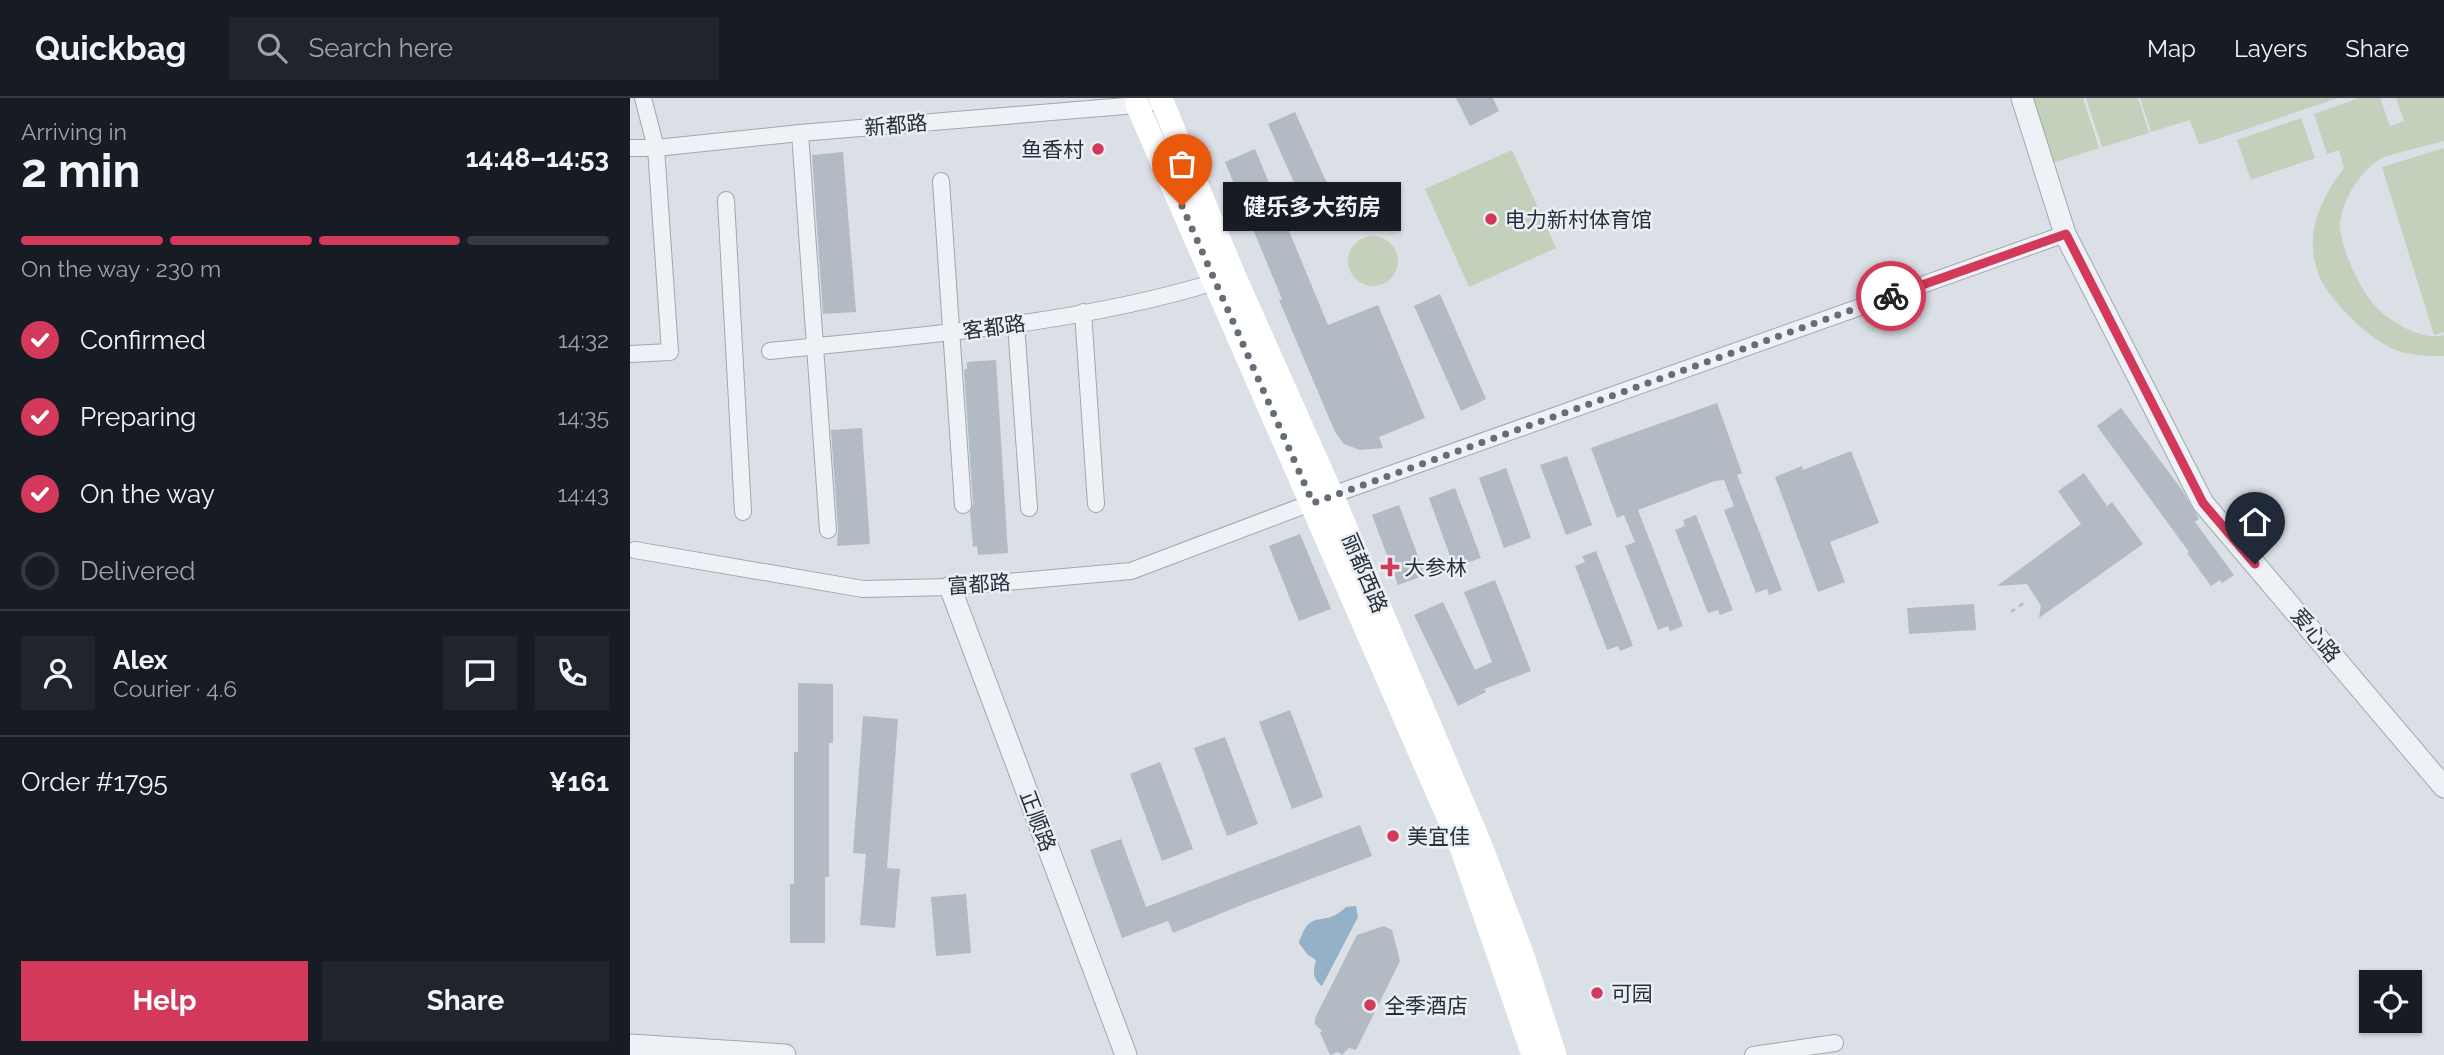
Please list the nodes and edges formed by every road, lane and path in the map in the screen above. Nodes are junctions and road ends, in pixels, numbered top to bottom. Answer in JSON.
{"nodes":[{"id":1,"x":643,"y":98,"type":"edge"},
{"id":2,"x":2022,"y":98,"type":"edge"},
{"id":3,"x":1168,"y":99,"type":"edge"},
{"id":4,"x":1129,"y":101,"type":"edge"},
{"id":5,"x":800,"y":133,"type":"junction"},
{"id":6,"x":630,"y":148,"type":"edge"},
{"id":7,"x":656,"y":148,"type":"junction"},
{"id":8,"x":941,"y":181,"type":"dead end"},
{"id":9,"x":726,"y":201,"type":"dead end"},
{"id":10,"x":2066,"y":234,"type":"junction"},
{"id":11,"x":1215,"y":282,"type":"junction"},
{"id":12,"x":1083,"y":312,"type":"junction"},
{"id":13,"x":1016,"y":324,"type":"junction"},
{"id":14,"x":952,"y":332,"type":"junction"},
{"id":15,"x":813,"y":346,"type":"junction"},
{"id":16,"x":770,"y":351,"type":"dead end"},
{"id":17,"x":630,"y":354,"type":"edge"},
{"id":18,"x":1322,"y":499,"type":"junction"},
{"id":19,"x":1096,"y":504,"type":"dead end"},
{"id":20,"x":963,"y":505,"type":"dead end"},
{"id":21,"x":1029,"y":508,"type":"dead end"},
{"id":22,"x":743,"y":512,"type":"dead end"},
{"id":23,"x":828,"y":530,"type":"dead end"},
{"id":24,"x":635,"y":550,"type":"dead end"},
{"id":25,"x":950,"y":587,"type":"junction"},
{"id":26,"x":2025,"y":602,"type":"dead end"},
{"id":27,"x":2011,"y":612,"type":"dead end"},
{"id":28,"x":2444,"y":787,"type":"edge"},
{"id":29,"x":1835,"y":1043,"type":"dead end"},
{"id":30,"x":630,"y":1045,"type":"edge"},
{"id":31,"x":785,"y":1055,"type":"edge"},
{"id":32,"x":1126,"y":1055,"type":"edge"},
{"id":33,"x":1533,"y":1055,"type":"edge"},
{"id":34,"x":1555,"y":1055,"type":"edge"},
{"id":35,"x":1753,"y":1055,"type":"edge"}],
"edges":[{"from":1,"to":7,"type":"street"},
{"from":2,"to":10,"type":"street","name":"爱心路"},
{"from":3,"to":4,"type":"street","name":"新都路"},
{"from":3,"to":18,"type":"main road","name":"丽都西路"},
{"from":4,"to":5,"type":"street","name":"新都路"},
{"from":4,"to":11,"type":"main road","name":"丽都西路"},
{"from":5,"to":7,"type":"street","name":"新都路"},
{"from":5,"to":15,"type":"street"},
{"from":6,"to":7,"type":"street","name":"新都路"},
{"from":7,"to":17,"type":"street"},
{"from":8,"to":14,"type":"street"},
{"from":9,"to":22,"type":"street"},
{"from":10,"to":18,"type":"street","name":"富都路"},
{"from":10,"to":28,"type":"street","name":"爱心路"},
{"from":11,"to":12,"type":"street","name":"客都路"},
{"from":11,"to":18,"type":"main road","name":"丽都西路"},
{"from":12,"to":13,"type":"street","name":"客都路"},
{"from":12,"to":19,"type":"street"},
{"from":13,"to":14,"type":"street","name":"客都路"},
{"from":13,"to":21,"type":"street"},
{"from":14,"to":15,"type":"street","name":"客都路"},
{"from":14,"to":20,"type":"street"},
{"from":15,"to":16,"type":"street","name":"客都路"},
{"from":15,"to":23,"type":"street"},
{"from":18,"to":25,"type":"street","name":"富都路"},
{"from":18,"to":33,"type":"main road","name":"丽都西路"},
{"from":18,"to":34,"type":"main road","name":"丽都西路"},
{"from":24,"to":25,"type":"street","name":"富都路"},
{"from":25,"to":32,"type":"street","name":"正顺路"},
{"from":26,"to":27,"type":"path"},
{"from":29,"to":35,"type":"street"},
{"from":30,"to":31,"type":"street"}]}
